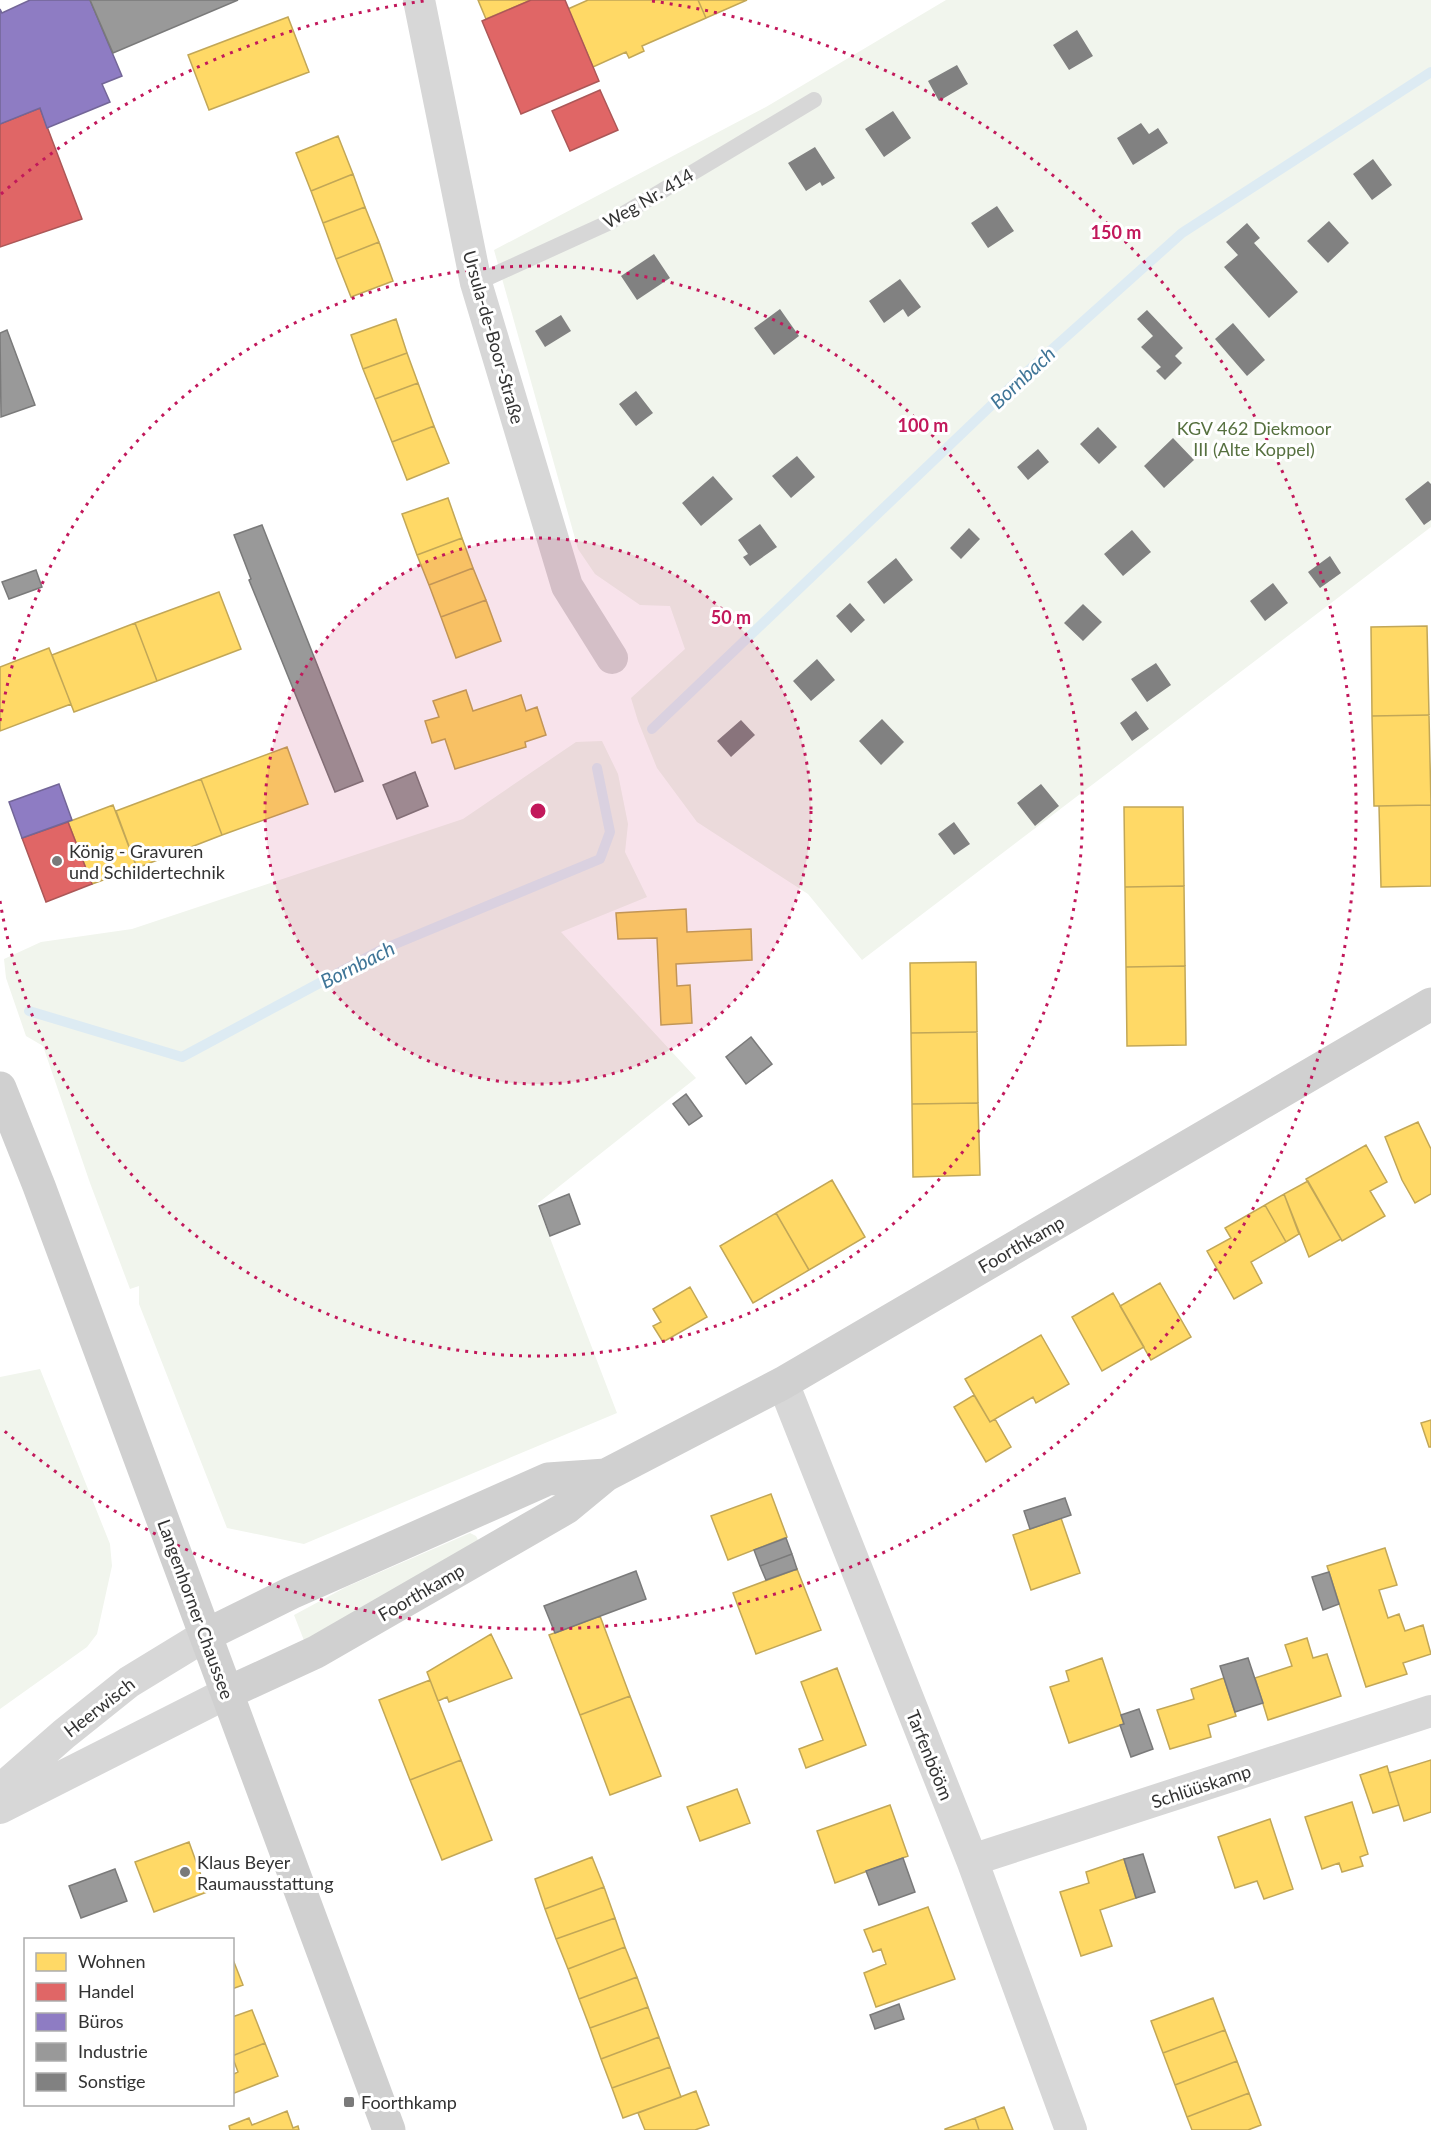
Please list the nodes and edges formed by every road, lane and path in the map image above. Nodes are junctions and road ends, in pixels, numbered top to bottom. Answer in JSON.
{"nodes":[{"id":1,"x":419,"y":0,"type":"edge"},
{"id":2,"x":814,"y":100,"type":"dead end"},
{"id":3,"x":476,"y":283,"type":"junction"},
{"id":4,"x":612,"y":658,"type":"dead end"},
{"id":5,"x":1431,"y":1004,"type":"edge"},
{"id":6,"x":0,"y":1088,"type":"edge"},
{"id":7,"x":783,"y":1383,"type":"junction"},
{"id":8,"x":606,"y":1475,"type":"junction"},
{"id":9,"x":206,"y":1635,"type":"junction"},
{"id":10,"x":227,"y":1693,"type":"junction"},
{"id":11,"x":1431,"y":1711,"type":"edge"},
{"id":12,"x":0,"y":1790,"type":"edge"},
{"id":13,"x":0,"y":1808,"type":"edge"},
{"id":14,"x":972,"y":1860,"type":"junction"},
{"id":15,"x":389,"y":2130,"type":"edge"},
{"id":16,"x":1071,"y":2130,"type":"edge"}],
"edges":[{"from":1,"to":3,"type":"street","name":"Ursula-de-Boor-Straße"},
{"from":2,"to":3,"type":"lane","name":"Weg Nr. 414"},
{"from":3,"to":4,"type":"street","name":"Ursula-de-Boor-Straße"},
{"from":5,"to":7,"type":"street","name":"Foorthkamp"},
{"from":6,"to":9,"type":"street","name":"Langenhorner Chaussee"},
{"from":7,"to":8,"type":"street","name":"Foorthkamp"},
{"from":7,"to":14,"type":"street","name":"Tarfenbööm"},
{"from":8,"to":9,"type":"street","name":"Foorthkamp"},
{"from":8,"to":10,"type":"street","name":"Foorthkamp"},
{"from":9,"to":10,"type":"street","name":"Langenhorner Chaussee"},
{"from":9,"to":12,"type":"street","name":"Heerwisch"},
{"from":10,"to":13,"type":"street","name":"Heerwisch"},
{"from":10,"to":15,"type":"street","name":"Langenhorner Chaussee"},
{"from":11,"to":14,"type":"street","name":"Schlüüskamp"},
{"from":14,"to":16,"type":"street","name":"Tarfenbööm"}]}
